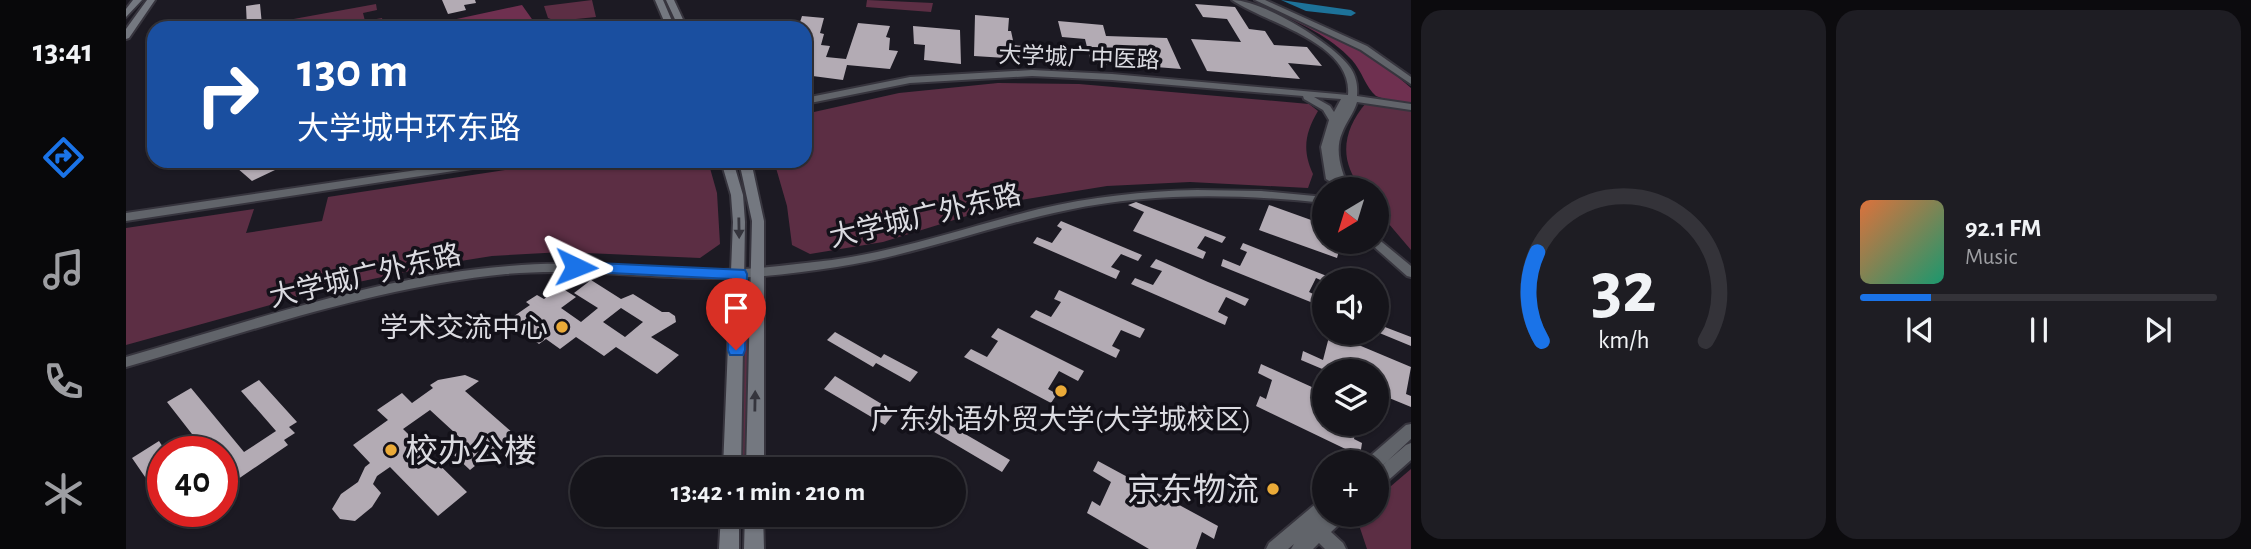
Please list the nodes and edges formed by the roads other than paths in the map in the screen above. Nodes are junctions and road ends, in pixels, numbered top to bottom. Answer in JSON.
{"nodes":[{"id":1,"x":138,"y":0,"type":"edge"},
{"id":2,"x":152,"y":0,"type":"edge"},
{"id":3,"x":659,"y":0,"type":"edge"},
{"id":4,"x":670,"y":0,"type":"edge"},
{"id":5,"x":1230,"y":0,"type":"edge"},
{"id":6,"x":1236,"y":0,"type":"edge"},
{"id":7,"x":1259,"y":0,"type":"edge"},
{"id":8,"x":126,"y":14,"type":"edge"},
{"id":9,"x":668,"y":21,"type":"edge"},
{"id":10,"x":680,"y":21,"type":"edge"},
{"id":11,"x":126,"y":36,"type":"edge"},
{"id":12,"x":1411,"y":81,"type":"edge"},
{"id":13,"x":1300,"y":96,"type":"junction"},
{"id":14,"x":1348,"y":98,"type":"junction"},
{"id":15,"x":812,"y":101,"type":"edge"},
{"id":16,"x":812,"y":102,"type":"edge"},
{"id":17,"x":1411,"y":107,"type":"edge"},
{"id":18,"x":1334,"y":120,"type":"junction"},
{"id":19,"x":427,"y":168,"type":"edge"},
{"id":20,"x":451,"y":168,"type":"edge"},
{"id":21,"x":729,"y":168,"type":"edge"},
{"id":22,"x":747,"y":168,"type":"edge"},
{"id":23,"x":1330,"y":177,"type":"edge"},
{"id":24,"x":1340,"y":177,"type":"edge"},
{"id":25,"x":1312,"y":197,"type":"edge"},
{"id":26,"x":126,"y":215,"type":"edge"},
{"id":27,"x":1390,"y":245,"type":"edge"},
{"id":28,"x":1390,"y":254,"type":"edge"},
{"id":29,"x":1411,"y":265,"type":"edge"},
{"id":30,"x":757,"y":269,"type":"junction"},
{"id":31,"x":739,"y":270,"type":"junction"},
{"id":32,"x":1411,"y":273,"type":"edge"},
{"id":33,"x":126,"y":354,"type":"edge"},
{"id":34,"x":126,"y":362,"type":"edge"},
{"id":35,"x":1411,"y":430,"type":"edge"},
{"id":36,"x":1388,"y":450,"type":"edge"},
{"id":37,"x":1411,"y":450,"type":"edge"},
{"id":38,"x":732,"y":457,"type":"edge"},
{"id":39,"x":755,"y":457,"type":"edge"},
{"id":40,"x":1389,"y":469,"type":"edge"},
{"id":41,"x":730,"y":527,"type":"edge"},
{"id":42,"x":754,"y":527,"type":"edge"},
{"id":43,"x":1313,"y":538,"type":"edge"},
{"id":44,"x":729,"y":549,"type":"edge"},
{"id":45,"x":754,"y":549,"type":"edge"},
{"id":46,"x":1275,"y":549,"type":"edge"},
{"id":47,"x":1337,"y":549,"type":"edge"}],
"edges":[{"from":1,"to":8,"type":"main road"},
{"from":2,"to":11,"type":"main road"},
{"from":3,"to":9,"type":"main road"},
{"from":4,"to":10,"type":"main road"},
{"from":5,"to":14,"type":"main road"},
{"from":6,"to":14,"type":"main road"},
{"from":7,"to":12,"type":"main road"},
{"from":13,"to":14,"type":"main road","name":"大学城广中医路"},
{"from":13,"to":16,"type":"main road","name":"大学城广中医路"},
{"from":13,"to":18,"type":"main road"},
{"from":14,"to":15,"type":"main road","name":"大学城广中医路"},
{"from":14,"to":17,"type":"main road","name":"大学城广中医路"},
{"from":14,"to":18,"type":"main road"},
{"from":14,"to":24,"type":"main road"},
{"from":18,"to":23,"type":"main road"},
{"from":19,"to":26,"type":"main road"},
{"from":20,"to":26,"type":"main road"},
{"from":21,"to":31,"type":"main road","one_way":true},
{"from":22,"to":30,"type":"main road"},
{"from":25,"to":30,"type":"main road","name":"大学城广外东路"},
{"from":27,"to":29,"type":"main road"},
{"from":28,"to":32,"type":"main road"},
{"from":30,"to":31,"type":"main road","name":"大学城广外东路"},
{"from":39,"to":30,"type":"main road","one_way":true},
{"from":31,"to":33,"type":"main road","name":"大学城广外东路"},
{"from":31,"to":34,"type":"main road","name":"大学城广外东路"},
{"from":31,"to":38,"type":"main road"},
{"from":35,"to":36,"type":"main road"},
{"from":37,"to":40,"type":"main road"},
{"from":41,"to":44,"type":"main road"},
{"from":42,"to":45,"type":"main road"},
{"from":43,"to":46,"type":"main road"},
{"from":43,"to":47,"type":"main road"}]}
